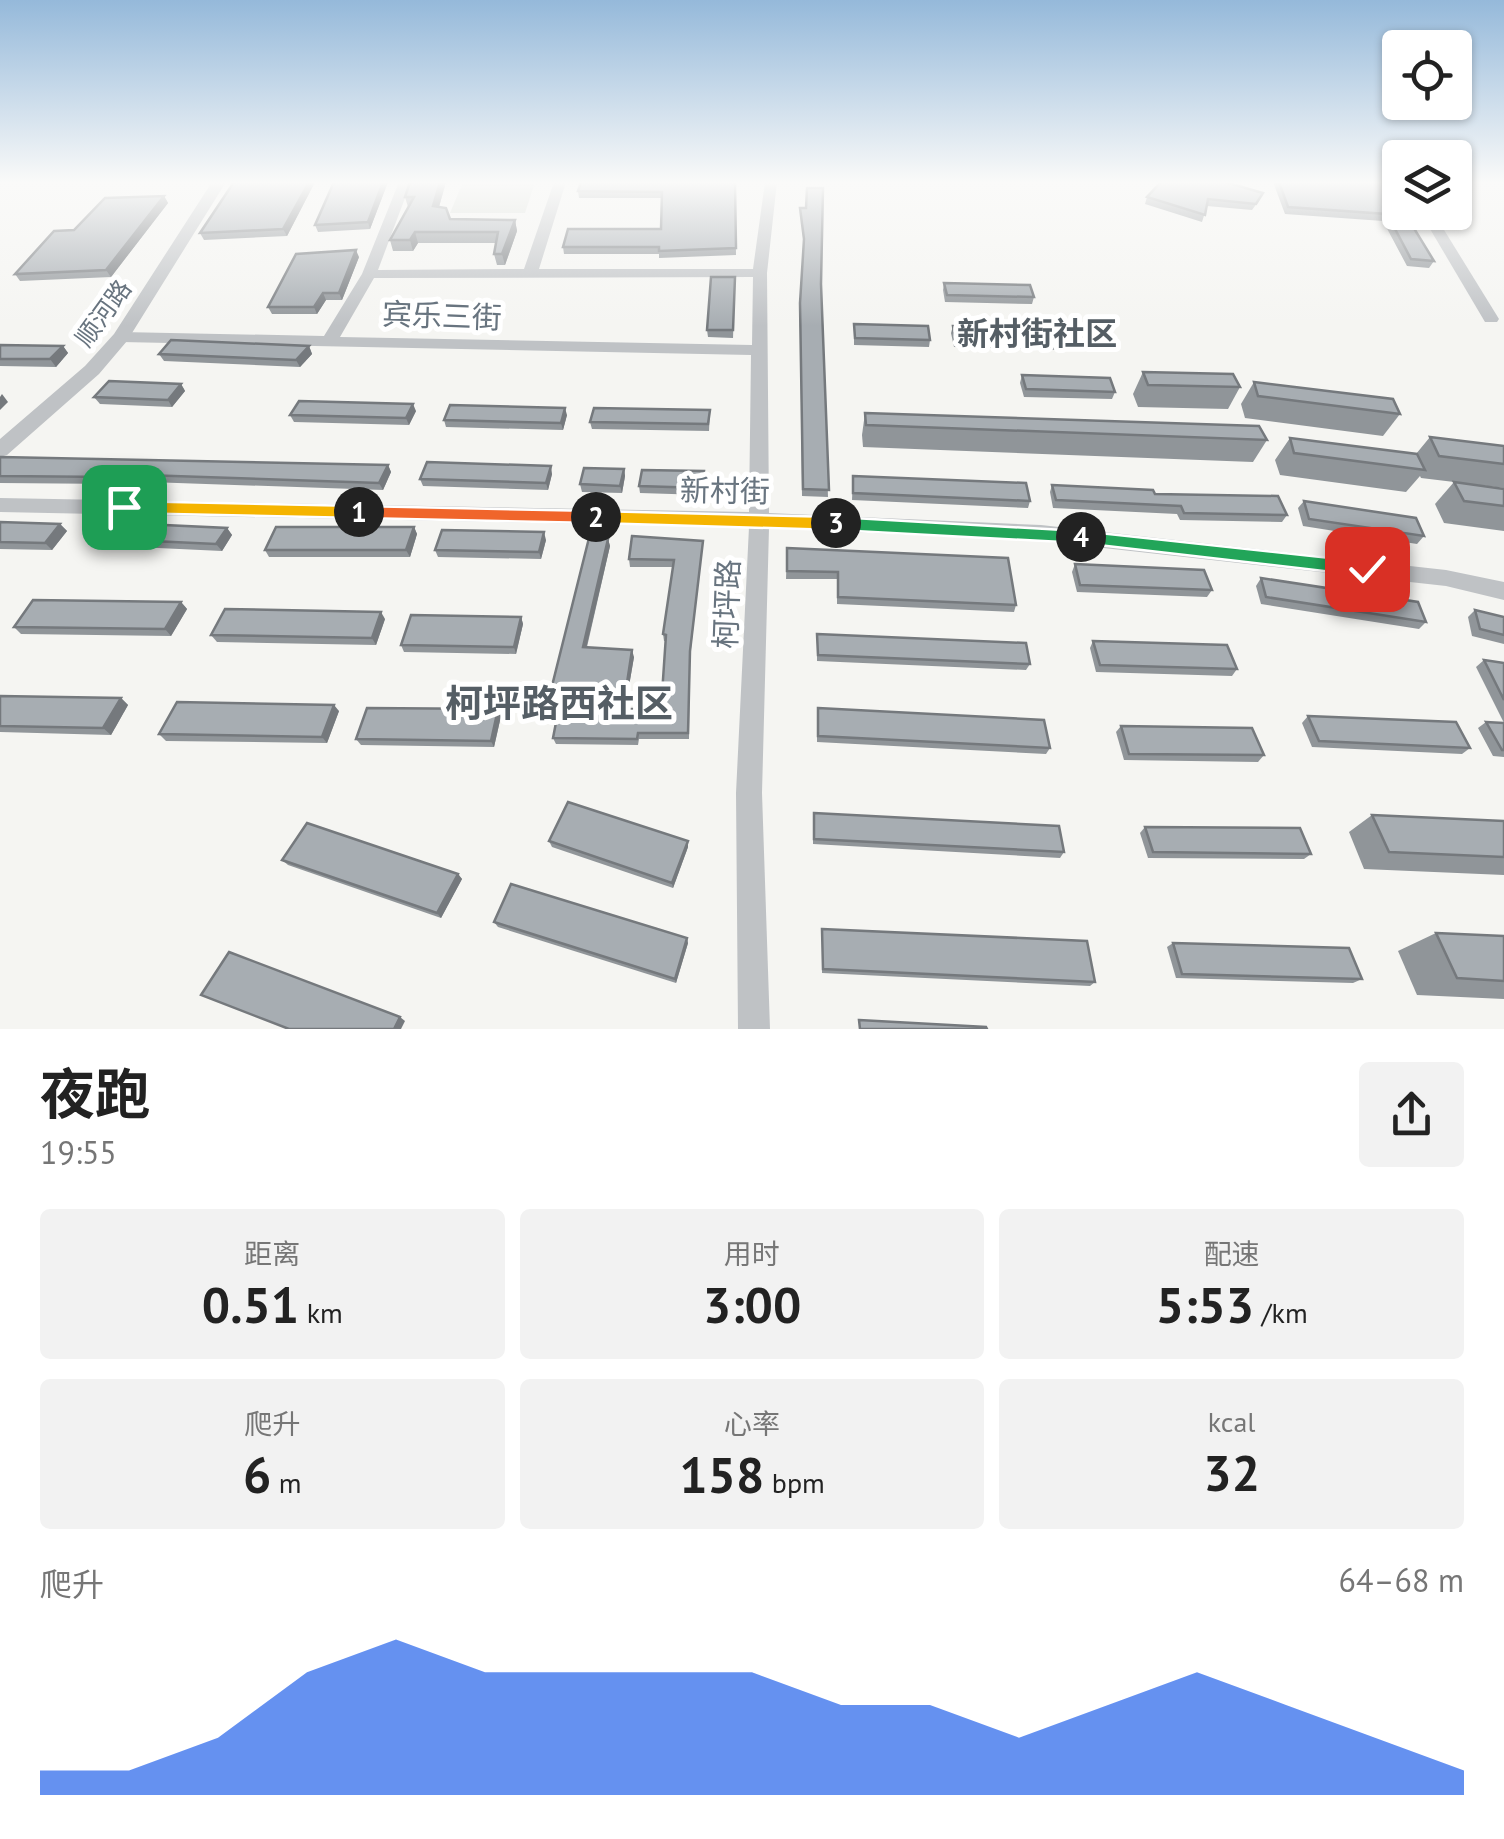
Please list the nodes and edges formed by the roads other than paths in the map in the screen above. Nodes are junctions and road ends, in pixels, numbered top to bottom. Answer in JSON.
{"nodes":[{"id":1,"x":189,"y":230,"type":"edge"},
{"id":2,"x":386,"y":230,"type":"edge"},
{"id":3,"x":544,"y":230,"type":"edge"},
{"id":4,"x":765,"y":230,"type":"edge"},
{"id":5,"x":1437,"y":230,"type":"edge"},
{"id":6,"x":531,"y":271,"type":"junction"},
{"id":7,"x":760,"y":272,"type":"junction"},
{"id":8,"x":369,"y":274,"type":"junction"},
{"id":9,"x":1490,"y":318,"type":"dead end"},
{"id":10,"x":121,"y":337,"type":"junction"},
{"id":11,"x":331,"y":338,"type":"junction"},
{"id":12,"x":760,"y":350,"type":"junction"},
{"id":13,"x":0,"y":450,"type":"edge"},
{"id":14,"x":0,"y":504,"type":"edge"},
{"id":15,"x":759,"y":520,"type":"junction"},
{"id":16,"x":1504,"y":591,"type":"edge"},
{"id":17,"x":754,"y":1029,"type":"edge"}],
"edges":[{"from":1,"to":10,"type":"street","name":"顺河路"},
{"from":2,"to":8,"type":"street"},
{"from":3,"to":6,"type":"street"},
{"from":4,"to":7,"type":"street","name":"柯坪路"},
{"from":5,"to":9,"type":"street"},
{"from":6,"to":7,"type":"street"},
{"from":6,"to":8,"type":"street"},
{"from":7,"to":12,"type":"street","name":"柯坪路"},
{"from":8,"to":11,"type":"street"},
{"from":10,"to":11,"type":"street","name":"宾乐三街"},
{"from":10,"to":13,"type":"street","name":"顺河路"},
{"from":11,"to":12,"type":"street","name":"宾乐三街"},
{"from":12,"to":15,"type":"street","name":"柯坪路"},
{"from":14,"to":15,"type":"street","name":"新村街"},
{"from":15,"to":16,"type":"street","name":"新村街"},
{"from":15,"to":17,"type":"street","name":"柯坪路"}]}
